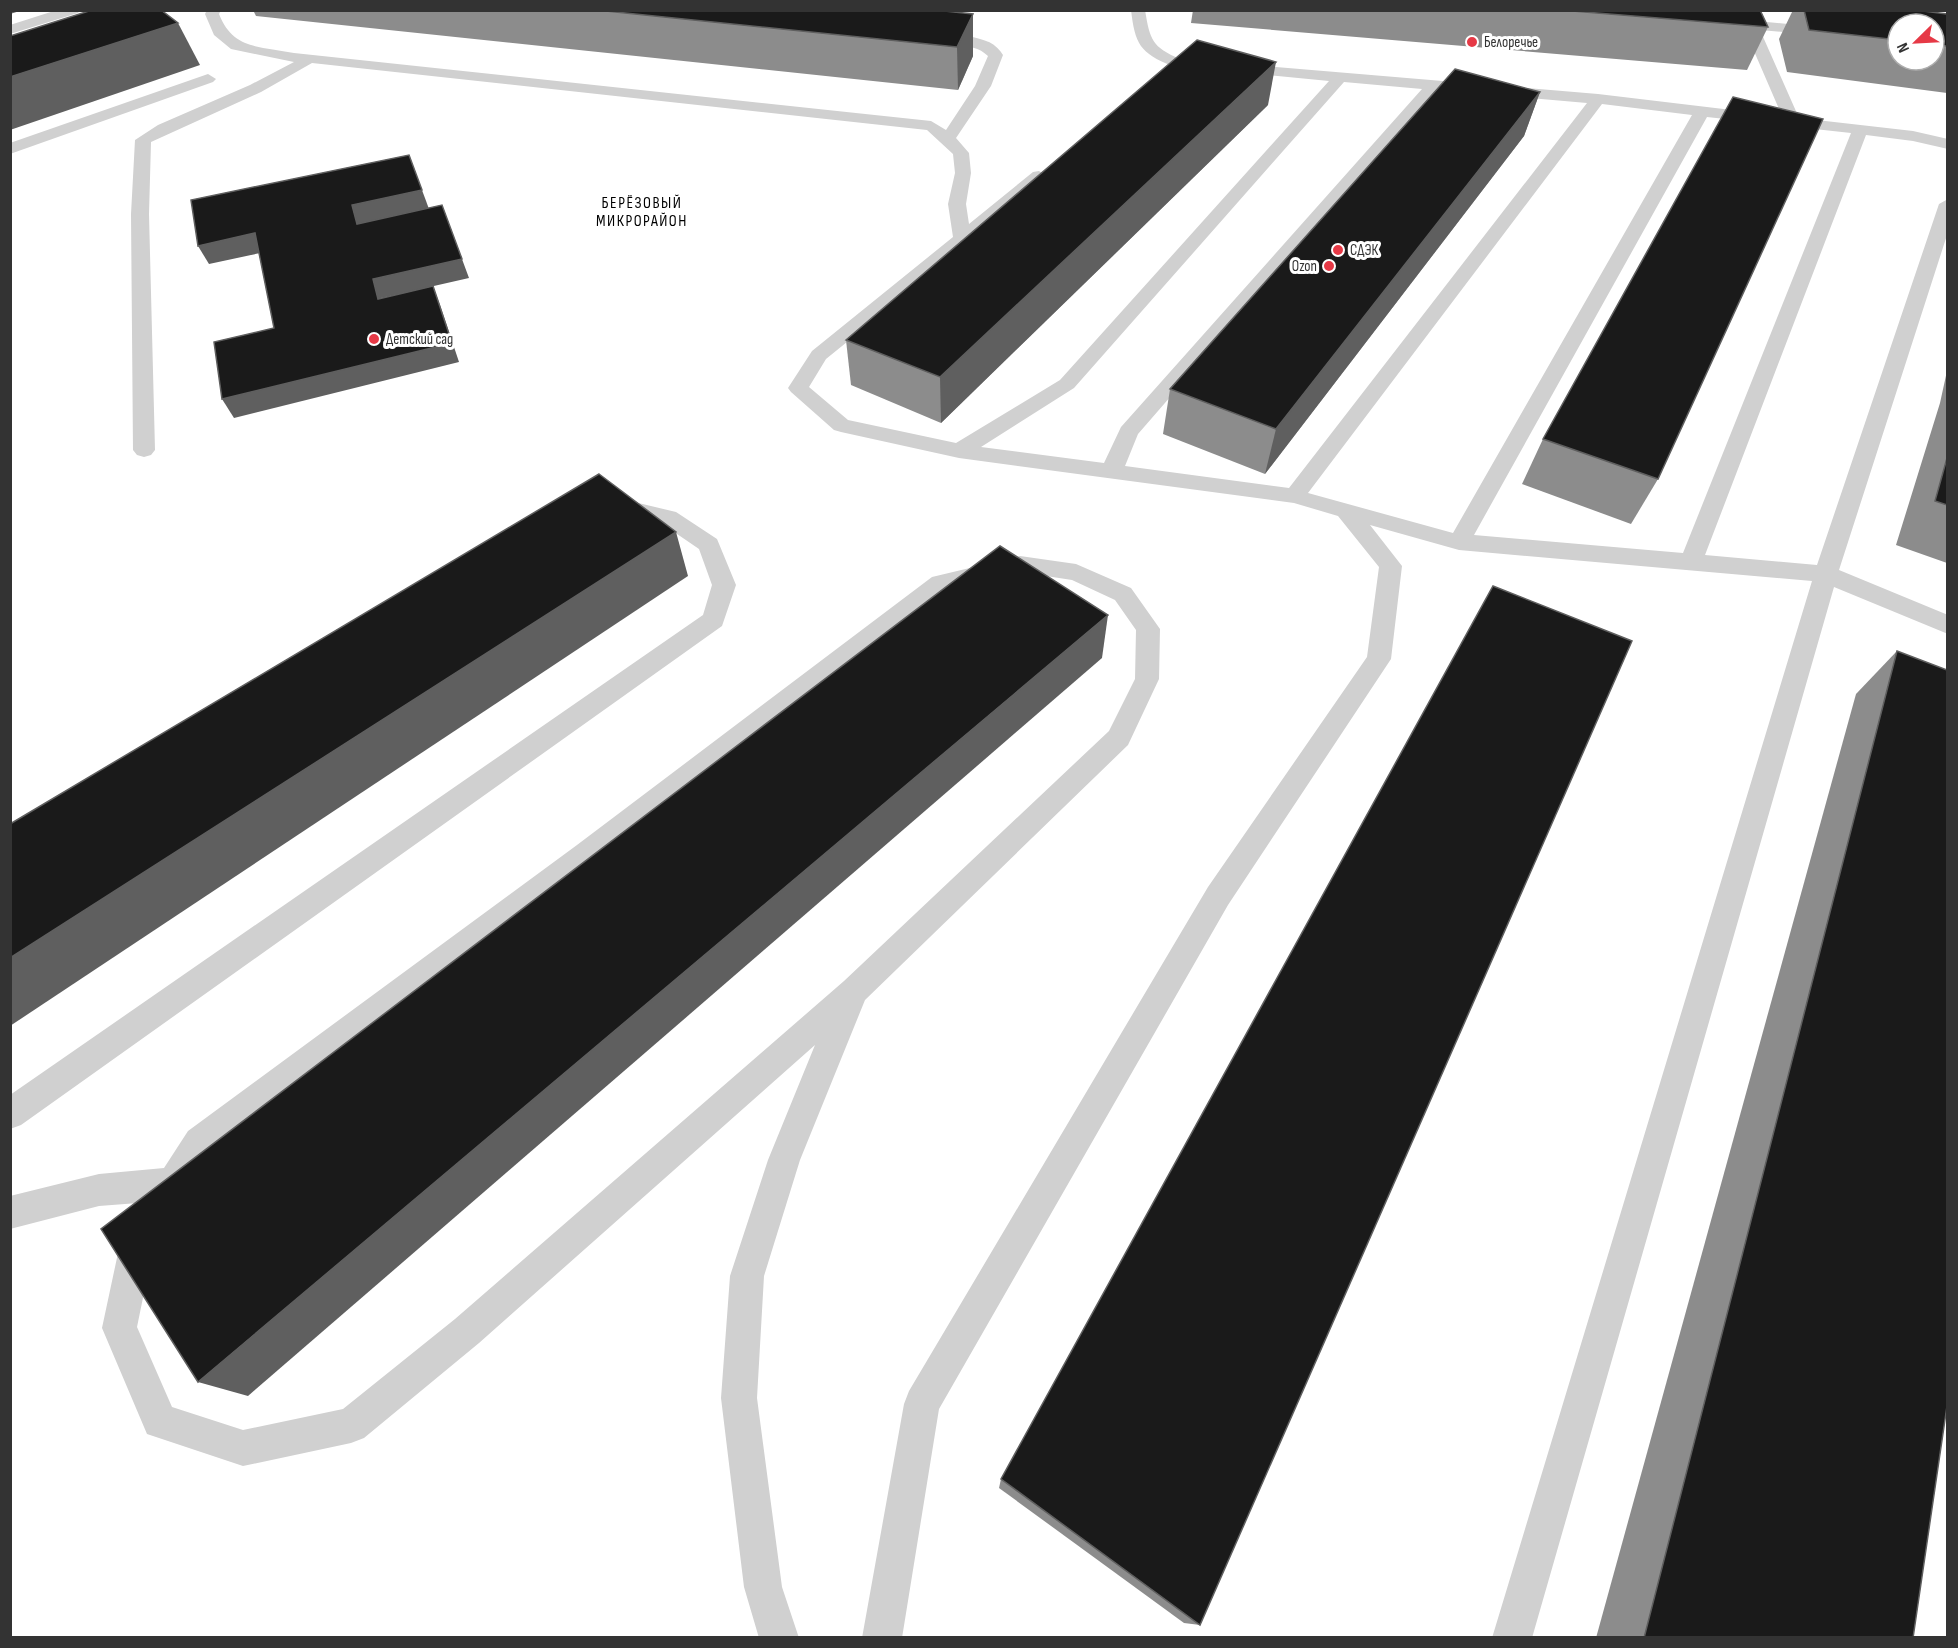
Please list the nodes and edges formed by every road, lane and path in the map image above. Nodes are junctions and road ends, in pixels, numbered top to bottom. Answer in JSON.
{"nodes":[{"id":1,"x":73,"y":10,"type":"edge"},
{"id":2,"x":214,"y":10,"type":"edge"},
{"id":3,"x":1138,"y":10,"type":"edge"},
{"id":4,"x":1747,"y":17,"type":"edge"},
{"id":5,"x":1716,"y":21,"type":"edge"},
{"id":6,"x":10,"y":30,"type":"edge"},
{"id":7,"x":1830,"y":32,"type":"edge"},
{"id":8,"x":924,"y":36,"type":"edge"},
{"id":9,"x":309,"y":59,"type":"junction"},
{"id":10,"x":1177,"y":63,"type":"junction"},
{"id":11,"x":1341,"y":76,"type":"junction"},
{"id":12,"x":1159,"y":78,"type":"edge"},
{"id":13,"x":208,"y":79,"type":"dead end"},
{"id":14,"x":1433,"y":85,"type":"junction"},
{"id":15,"x":1598,"y":99,"type":"junction"},
{"id":16,"x":1702,"y":111,"type":"junction"},
{"id":17,"x":1793,"y":122,"type":"junction"},
{"id":18,"x":1860,"y":130,"type":"junction"},
{"id":19,"x":948,"y":139,"type":"junction"},
{"id":20,"x":1947,"y":144,"type":"edge"},
{"id":21,"x":10,"y":149,"type":"edge"},
{"id":22,"x":1051,"y":166,"type":"edge"},
{"id":23,"x":1947,"y":204,"type":"edge"},
{"id":24,"x":962,"y":240,"type":"junction"},
{"id":25,"x":144,"y":450,"type":"dead end"},
{"id":26,"x":959,"y":451,"type":"junction"},
{"id":27,"x":1111,"y":473,"type":"junction"},
{"id":28,"x":1294,"y":496,"type":"junction"},
{"id":29,"x":1346,"y":511,"type":"junction"},
{"id":30,"x":590,"y":519,"type":"edge"},
{"id":31,"x":1459,"y":542,"type":"junction"},
{"id":32,"x":1691,"y":562,"type":"junction"},
{"id":33,"x":1826,"y":574,"type":"junction"},
{"id":34,"x":1947,"y":625,"type":"edge"},
{"id":35,"x":854,"y":992,"type":"junction"},
{"id":36,"x":10,"y":1114,"type":"edge"},
{"id":37,"x":173,"y":1184,"type":"junction"},
{"id":38,"x":10,"y":1213,"type":"edge"},
{"id":39,"x":779,"y":1638,"type":"edge"},
{"id":40,"x":882,"y":1638,"type":"edge"},
{"id":41,"x":1512,"y":1638,"type":"edge"}],
"edges":[{"from":1,"to":6,"type":"lane"},
{"from":2,"to":9,"type":"lane"},
{"from":3,"to":10,"type":"lane"},
{"from":4,"to":5,"type":"lane"},
{"from":4,"to":7,"type":"lane"},
{"from":4,"to":17,"type":"lane"},
{"from":8,"to":19,"type":"lane"},
{"from":9,"to":19,"type":"lane"},
{"from":9,"to":25,"type":"lane"},
{"from":10,"to":11,"type":"lane"},
{"from":10,"to":12,"type":"lane"},
{"from":11,"to":14,"type":"lane"},
{"from":11,"to":26,"type":"lane"},
{"from":13,"to":21,"type":"lane"},
{"from":14,"to":15,"type":"lane"},
{"from":14,"to":27,"type":"lane"},
{"from":15,"to":16,"type":"lane"},
{"from":15,"to":28,"type":"lane"},
{"from":16,"to":17,"type":"lane"},
{"from":16,"to":31,"type":"lane"},
{"from":17,"to":18,"type":"lane"},
{"from":18,"to":20,"type":"lane"},
{"from":18,"to":32,"type":"lane"},
{"from":19,"to":24,"type":"lane"},
{"from":22,"to":24,"type":"lane"},
{"from":23,"to":33,"type":"lane"},
{"from":24,"to":26,"type":"lane"},
{"from":26,"to":27,"type":"lane"},
{"from":27,"to":28,"type":"lane"},
{"from":28,"to":29,"type":"lane"},
{"from":29,"to":31,"type":"lane"},
{"from":29,"to":40,"type":"lane"},
{"from":30,"to":36,"type":"lane"},
{"from":31,"to":32,"type":"lane"},
{"from":32,"to":33,"type":"lane"},
{"from":33,"to":34,"type":"lane"},
{"from":33,"to":41,"type":"lane"},
{"from":35,"to":37,"type":"lane"},
{"from":35,"to":37,"type":"lane"},
{"from":35,"to":39,"type":"lane"},
{"from":37,"to":38,"type":"lane"}]}
